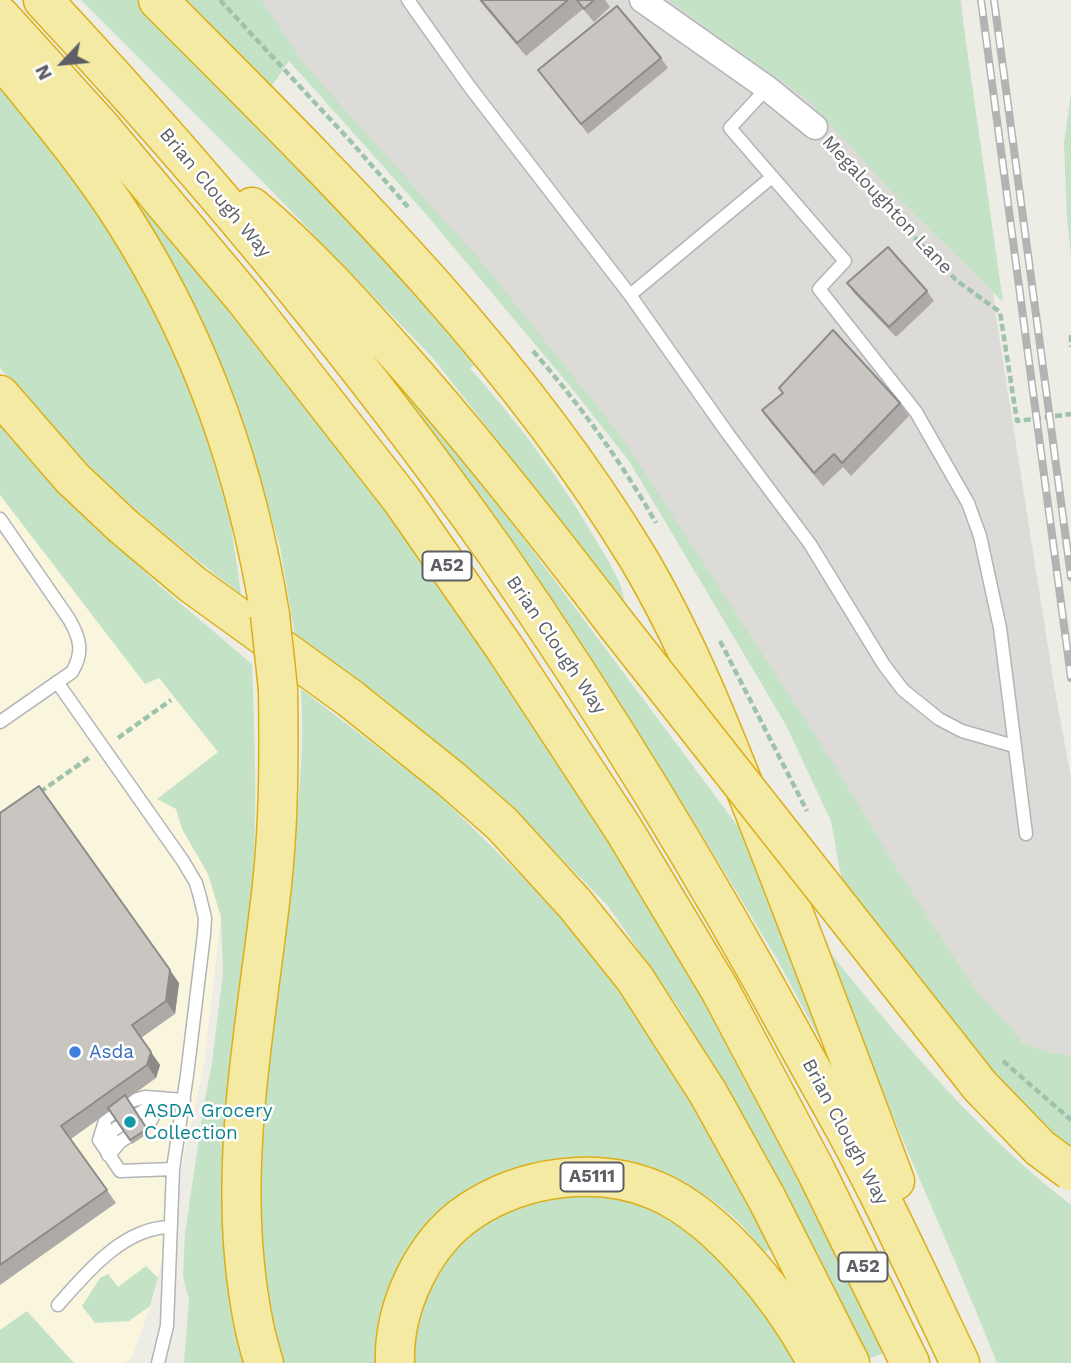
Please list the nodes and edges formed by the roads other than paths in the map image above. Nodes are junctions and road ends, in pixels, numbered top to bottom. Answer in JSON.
{"nodes":[{"id":1,"x":43,"y":0,"type":"edge"},
{"id":2,"x":158,"y":0,"type":"edge"},
{"id":3,"x":408,"y":0,"type":"edge"},
{"id":4,"x":642,"y":0,"type":"edge"},
{"id":5,"x":0,"y":16,"type":"edge"},
{"id":6,"x":0,"y":57,"type":"edge"},
{"id":7,"x":767,"y":88,"type":"junction"},
{"id":8,"x":816,"y":127,"type":"road end"},
{"id":9,"x":170,"y":139,"type":"junction"},
{"id":10,"x":772,"y":177,"type":"junction"},
{"id":11,"x":630,"y":295,"type":"junction"},
{"id":12,"x":0,"y":396,"type":"edge"},
{"id":13,"x":0,"y":519,"type":"edge"},
{"id":14,"x":57,"y":682,"type":"junction"},
{"id":15,"x":0,"y":722,"type":"edge"},
{"id":16,"x":1014,"y":746,"type":"junction"},
{"id":17,"x":1026,"y":834,"type":"dead end"},
{"id":18,"x":163,"y":1098,"type":"junction"},
{"id":19,"x":184,"y":1100,"type":"junction"},
{"id":20,"x":108,"y":1155,"type":"junction"},
{"id":21,"x":173,"y":1169,"type":"junction"},
{"id":22,"x":1071,"y":1171,"type":"edge"},
{"id":23,"x":171,"y":1227,"type":"junction"},
{"id":24,"x":58,"y":1305,"type":"dead end"},
{"id":25,"x":159,"y":1363,"type":"edge"},
{"id":26,"x":264,"y":1363,"type":"edge"},
{"id":27,"x":395,"y":1363,"type":"edge"},
{"id":28,"x":817,"y":1363,"type":"edge"},
{"id":29,"x":850,"y":1363,"type":"edge"},
{"id":30,"x":910,"y":1363,"type":"edge"},
{"id":31,"x":961,"y":1363,"type":"edge"}],
"edges":[{"from":1,"to":9,"type":"highway","name":"Brian Clough Way","number":"A52"},
{"from":2,"to":31,"type":"highway"},
{"from":3,"to":11,"type":"lane"},
{"from":4,"to":7,"type":"street","name":"Megaloughton Lane"},
{"from":5,"to":30,"type":"highway","number":"A52"},
{"from":6,"to":26,"type":"highway","bridge":true},
{"from":7,"to":8,"type":"street","name":"Megaloughton Lane"},
{"from":7,"to":10,"type":"lane"},
{"from":9,"to":22,"type":"highway","bridge":true},
{"from":9,"to":31,"type":"highway","name":"Brian Clough Way","number":"A52"},
{"from":10,"to":11,"type":"lane"},
{"from":10,"to":16,"type":"lane"},
{"from":11,"to":16,"type":"lane"},
{"from":12,"to":29,"type":"highway"},
{"from":13,"to":14,"type":"lane"},
{"from":14,"to":15,"type":"lane"},
{"from":14,"to":19,"type":"lane"},
{"from":16,"to":17,"type":"lane"},
{"from":18,"to":19,"type":"lane"},
{"from":18,"to":20,"type":"lane"},
{"from":18,"to":20,"type":"lane"},
{"from":19,"to":21,"type":"lane"},
{"from":20,"to":21,"type":"lane"},
{"from":21,"to":23,"type":"lane"},
{"from":23,"to":24,"type":"lane"},
{"from":23,"to":25,"type":"lane"},
{"from":27,"to":28,"type":"highway","number":"A5111"}]}
